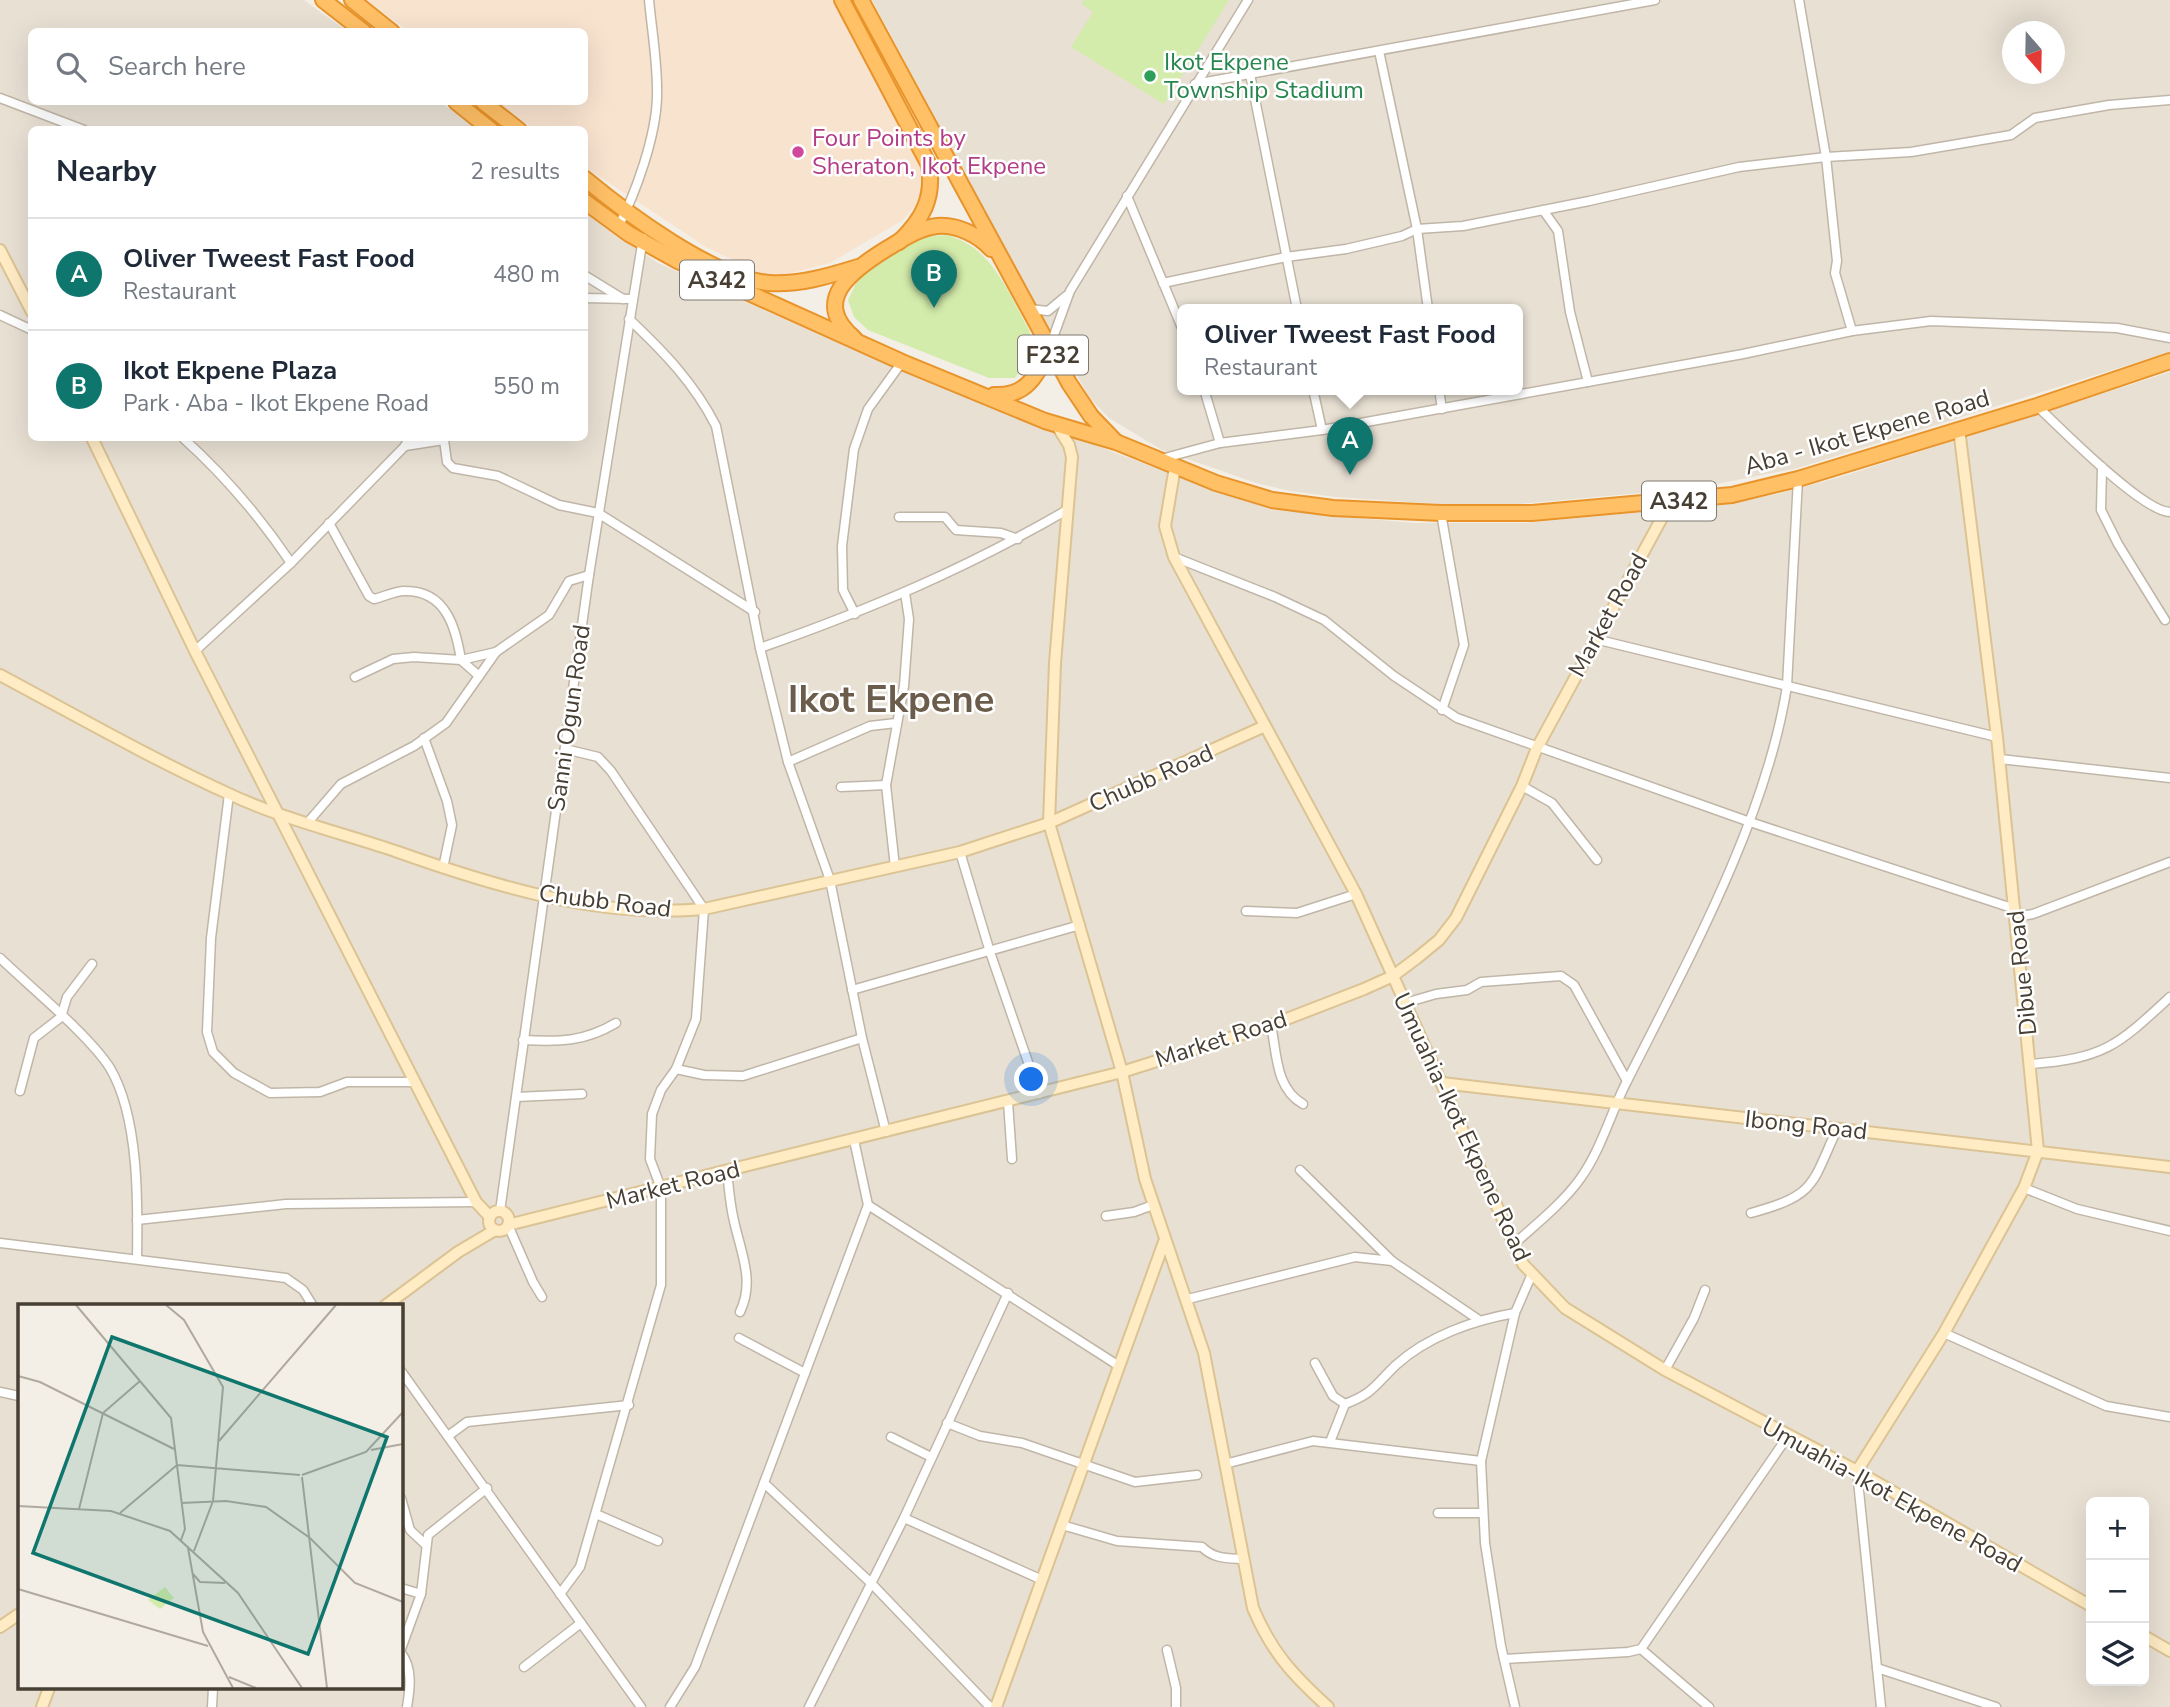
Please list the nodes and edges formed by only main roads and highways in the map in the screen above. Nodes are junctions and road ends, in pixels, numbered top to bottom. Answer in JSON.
{"nodes":[{"id":1,"x":323,"y":0,"type":"edge"},
{"id":2,"x":352,"y":0,"type":"edge"},
{"id":3,"x":842,"y":0,"type":"edge"},
{"id":4,"x":861,"y":0,"type":"edge"},
{"id":5,"x":359,"y":28,"type":"edge"},
{"id":6,"x":388,"y":28,"type":"edge"},
{"id":7,"x":460,"y":105,"type":"edge"},
{"id":8,"x":487,"y":105,"type":"edge"},
{"id":9,"x":486,"y":126,"type":"edge"},
{"id":10,"x":514,"y":126,"type":"edge"},
{"id":11,"x":588,"y":181,"type":"edge"},
{"id":12,"x":588,"y":204,"type":"edge"},
{"id":13,"x":899,"y":242,"type":"junction"},
{"id":14,"x":0,"y":250,"type":"edge"},
{"id":15,"x":1001,"y":260,"type":"junction"},
{"id":16,"x":858,"y":267,"type":"junction"},
{"id":17,"x":28,"y":304,"type":"edge"},
{"id":18,"x":859,"y":342,"type":"junction"},
{"id":19,"x":1049,"y":349,"type":"junction"},
{"id":20,"x":2170,"y":361,"type":"edge"},
{"id":21,"x":989,"y":395,"type":"junction"},
{"id":22,"x":1056,"y":425,"type":"junction"},
{"id":23,"x":1959,"y":429,"type":"junction"},
{"id":24,"x":93,"y":441,"type":"edge"},
{"id":25,"x":1116,"y":442,"type":"junction"},
{"id":26,"x":1175,"y":467,"type":"junction"},
{"id":27,"x":1670,"y":503,"type":"junction"},
{"id":28,"x":0,"y":676,"type":"edge"},
{"id":29,"x":1265,"y":726,"type":"junction"},
{"id":30,"x":279,"y":814,"type":"junction"},
{"id":31,"x":1049,"y":823,"type":"junction"},
{"id":32,"x":1392,"y":976,"type":"junction"},
{"id":33,"x":1122,"y":1072,"type":"junction"},
{"id":34,"x":1442,"y":1083,"type":"junction"},
{"id":35,"x":2038,"y":1152,"type":"junction"},
{"id":36,"x":2170,"y":1167,"type":"edge"},
{"id":37,"x":495,"y":1214,"type":"junction"},
{"id":38,"x":508,"y":1225,"type":"junction"},
{"id":39,"x":495,"y":1230,"type":"junction"},
{"id":40,"x":1164,"y":1242,"type":"junction"},
{"id":41,"x":387,"y":1304,"type":"edge"},
{"id":42,"x":1857,"y":1471,"type":"junction"},
{"id":43,"x":2086,"y":1603,"type":"edge"},
{"id":44,"x":18,"y":1615,"type":"edge"},
{"id":45,"x":0,"y":1626,"type":"edge"},
{"id":46,"x":2149,"y":1639,"type":"edge"},
{"id":47,"x":2170,"y":1651,"type":"edge"},
{"id":48,"x":49,"y":1690,"type":"edge"},
{"id":49,"x":42,"y":1707,"type":"edge"},
{"id":50,"x":996,"y":1707,"type":"edge"},
{"id":51,"x":1328,"y":1707,"type":"edge"}],
"edges":[{"from":1,"to":5,"type":"highway"},
{"from":2,"to":6,"type":"highway"},
{"from":3,"to":13,"type":"highway"},
{"from":4,"to":15,"type":"highway","number":"F232"},
{"from":7,"to":9,"type":"highway"},
{"from":8,"to":10,"type":"highway"},
{"from":11,"to":16,"type":"highway","number":"A342"},
{"from":12,"to":18,"type":"highway","name":"Aba - Ikot Ekpene Road","number":"A342"},
{"from":13,"to":15,"type":"highway"},
{"from":13,"to":16,"type":"highway"},
{"from":14,"to":17,"type":"main road"},
{"from":15,"to":19,"type":"highway","number":"F232"},
{"from":16,"to":18,"type":"highway"},
{"from":18,"to":21,"type":"highway","name":"Aba - Ikot Ekpene Road","number":"A342"},
{"from":19,"to":21,"type":"highway"},
{"from":19,"to":25,"type":"highway","number":"F232"},
{"from":20,"to":23,"type":"highway","name":"Aba - Ikot Ekpene Road","number":"A342"},
{"from":21,"to":22,"type":"highway","name":"Aba - Ikot Ekpene Road","number":"A342"},
{"from":22,"to":25,"type":"highway","name":"Aba - Ikot Ekpene Road","number":"A342"},
{"from":22,"to":31,"type":"main road"},
{"from":23,"to":27,"type":"highway","name":"Aba - Ikot Ekpene Road","number":"A342"},
{"from":23,"to":35,"type":"main road","name":"Dibue Road"},
{"from":24,"to":30,"type":"main road"},
{"from":25,"to":26,"type":"highway","name":"Aba - Ikot Ekpene Road","number":"A342"},
{"from":26,"to":27,"type":"highway","name":"Aba - Ikot Ekpene Road","number":"A342"},
{"from":26,"to":29,"type":"main road","name":"Umuahia-Ikot Ekpene Road"},
{"from":27,"to":32,"type":"main road","name":"Market Road"},
{"from":28,"to":30,"type":"main road","name":"Chubb Road"},
{"from":29,"to":31,"type":"main road","name":"Chubb Road"},
{"from":29,"to":32,"type":"main road","name":"Umuahia-Ikot Ekpene Road"},
{"from":30,"to":31,"type":"main road","name":"Chubb Road"},
{"from":30,"to":37,"type":"main road"},
{"from":31,"to":33,"type":"main road"},
{"from":32,"to":33,"type":"main road","name":"Market Road"},
{"from":32,"to":34,"type":"main road","name":"Umuahia-Ikot Ekpene Road"},
{"from":33,"to":38,"type":"main road","name":"Market Road"},
{"from":33,"to":40,"type":"main road"},
{"from":34,"to":35,"type":"main road","name":"Ibong Road"},
{"from":34,"to":42,"type":"main road","name":"Umuahia-Ikot Ekpene Road"},
{"from":35,"to":36,"type":"main road","name":"Ibong Road"},
{"from":35,"to":42,"type":"main road","name":"Dibue Road"},
{"from":37,"to":38,"type":"main road"},
{"from":37,"to":39,"type":"main road"},
{"from":38,"to":39,"type":"main road"},
{"from":39,"to":41,"type":"main road"},
{"from":40,"to":50,"type":"main road"},
{"from":40,"to":51,"type":"main road"},
{"from":42,"to":43,"type":"main road","name":"Umuahia-Ikot Ekpene Road"},
{"from":44,"to":45,"type":"main road"},
{"from":46,"to":47,"type":"main road"},
{"from":48,"to":49,"type":"main road"}]}
